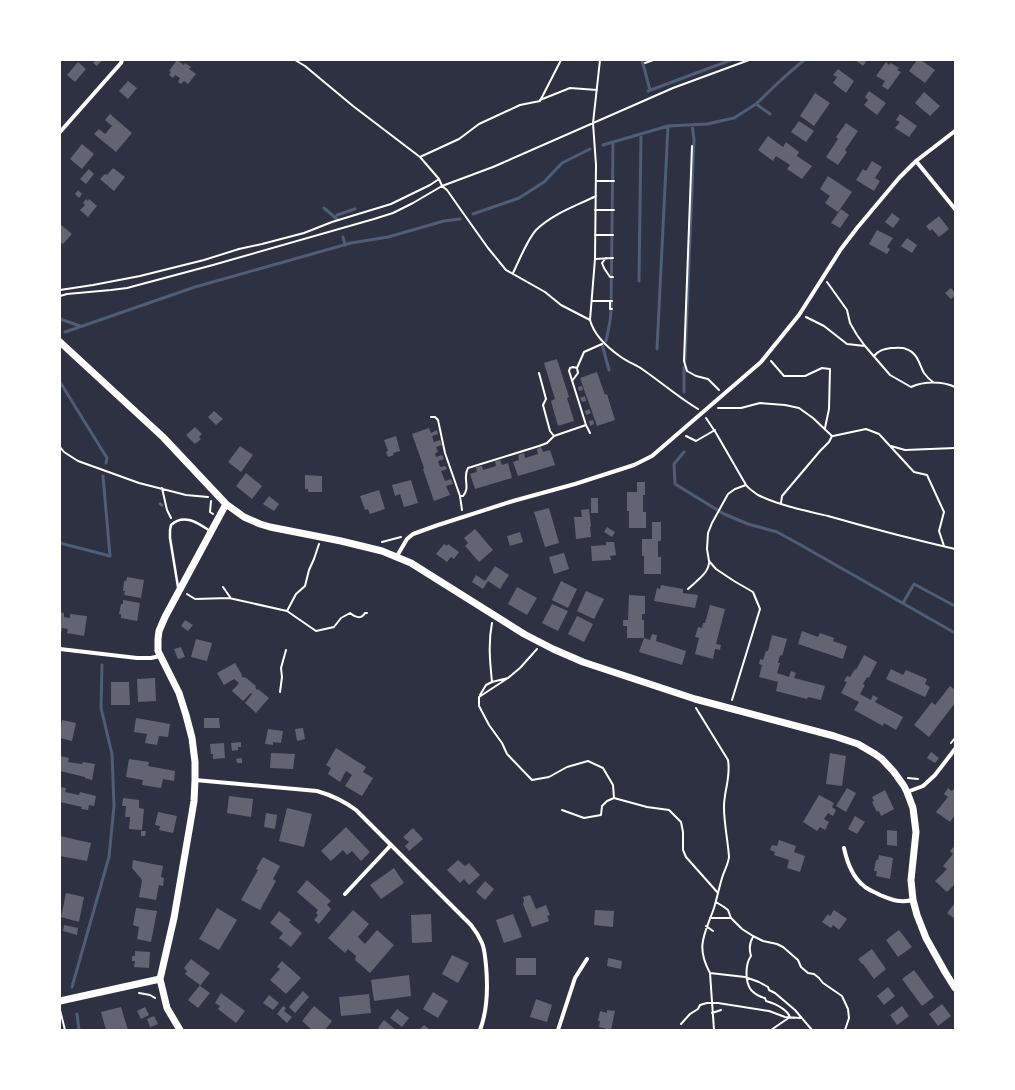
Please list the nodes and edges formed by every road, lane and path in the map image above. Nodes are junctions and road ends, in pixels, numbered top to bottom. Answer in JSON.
{"nodes":[{"id":1,"x":122,"y":60,"type":"edge"},
{"id":2,"x":295,"y":60,"type":"edge"},
{"id":3,"x":561,"y":60,"type":"edge"},
{"id":4,"x":600,"y":60,"type":"edge"},
{"id":5,"x":653,"y":60,"type":"edge"},
{"id":6,"x":749,"y":60,"type":"edge"},
{"id":7,"x":645,"y":63,"type":"dead end"},
{"id":8,"x":597,"y":90,"type":"junction"},
{"id":9,"x":540,"y":101,"type":"junction"},
{"id":10,"x":593,"y":123,"type":"junction"},
{"id":11,"x":955,"y":131,"type":"edge"},
{"id":12,"x":60,"y":132,"type":"edge"},
{"id":13,"x":692,"y":146,"type":"dead end"},
{"id":14,"x":420,"y":158,"type":"junction"},
{"id":15,"x":916,"y":161,"type":"junction"},
{"id":16,"x":439,"y":179,"type":"junction"},
{"id":17,"x":596,"y":181,"type":"junction"},
{"id":18,"x":613,"y":181,"type":"dead end"},
{"id":19,"x":442,"y":186,"type":"junction"},
{"id":20,"x":596,"y":196,"type":"junction"},
{"id":21,"x":955,"y":209,"type":"edge"},
{"id":22,"x":595,"y":210,"type":"junction"},
{"id":23,"x":613,"y":210,"type":"dead end"},
{"id":24,"x":594,"y":235,"type":"junction"},
{"id":25,"x":612,"y":235,"type":"dead end"},
{"id":26,"x":606,"y":258,"type":"junction"},
{"id":27,"x":612,"y":258,"type":"dead end"},
{"id":28,"x":595,"y":259,"type":"junction"},
{"id":29,"x":513,"y":273,"type":"junction"},
{"id":30,"x":611,"y":276,"type":"dead end"},
{"id":31,"x":823,"y":278,"type":"junction"},
{"id":32,"x":60,"y":290,"type":"edge"},
{"id":33,"x":60,"y":296,"type":"edge"},
{"id":34,"x":592,"y":301,"type":"junction"},
{"id":35,"x":611,"y":309,"type":"dead end"},
{"id":36,"x":805,"y":317,"type":"dead end"},
{"id":37,"x":590,"y":320,"type":"junction"},
{"id":38,"x":60,"y":342,"type":"edge"},
{"id":39,"x":602,"y":344,"type":"dead end"},
{"id":40,"x":865,"y":346,"type":"junction"},
{"id":41,"x":874,"y":356,"type":"junction"},
{"id":42,"x":771,"y":360,"type":"dead end"},
{"id":43,"x":577,"y":368,"type":"junction"},
{"id":44,"x":539,"y":373,"type":"dead end"},
{"id":45,"x":572,"y":380,"type":"junction"},
{"id":46,"x":934,"y":383,"type":"junction"},
{"id":47,"x":955,"y":387,"type":"edge"},
{"id":48,"x":724,"y":394,"type":"junction"},
{"id":49,"x":718,"y":408,"type":"dead end"},
{"id":50,"x":699,"y":410,"type":"dead end"},
{"id":51,"x":431,"y":417,"type":"dead end"},
{"id":52,"x":706,"y":418,"type":"dead end"},
{"id":53,"x":586,"y":425,"type":"junction"},
{"id":54,"x":825,"y":429,"type":"junction"},
{"id":55,"x":715,"y":430,"type":"junction"},
{"id":56,"x":590,"y":433,"type":"dead end"},
{"id":57,"x":554,"y":436,"type":"junction"},
{"id":58,"x":684,"y":436,"type":"dead end"},
{"id":59,"x":832,"y":436,"type":"junction"},
{"id":60,"x":889,"y":445,"type":"junction"},
{"id":61,"x":60,"y":447,"type":"edge"},
{"id":62,"x":955,"y":448,"type":"edge"},
{"id":63,"x":746,"y":485,"type":"junction"},
{"id":64,"x":162,"y":488,"type":"junction"},
{"id":65,"x":460,"y":496,"type":"junction"},
{"id":66,"x":781,"y":503,"type":"junction"},
{"id":67,"x":226,"y":504,"type":"junction"},
{"id":68,"x":210,"y":512,"type":"dead end"},
{"id":69,"x":463,"y":517,"type":"junction"},
{"id":70,"x":173,"y":523,"type":"junction"},
{"id":71,"x":211,"y":531,"type":"junction"},
{"id":72,"x":413,"y":534,"type":"junction"},
{"id":73,"x":320,"y":543,"type":"dead end"},
{"id":74,"x":944,"y":546,"type":"junction"},
{"id":75,"x":370,"y":547,"type":"junction"},
{"id":76,"x":955,"y":549,"type":"edge"},
{"id":77,"x":398,"y":556,"type":"junction"},
{"id":78,"x":709,"y":562,"type":"junction"},
{"id":79,"x":716,"y":568,"type":"junction"},
{"id":80,"x":707,"y":569,"type":"junction"},
{"id":81,"x":223,"y":587,"type":"dead end"},
{"id":82,"x":688,"y":589,"type":"dead end"},
{"id":83,"x":179,"y":591,"type":"junction"},
{"id":84,"x":187,"y":594,"type":"dead end"},
{"id":85,"x":231,"y":598,"type":"junction"},
{"id":86,"x":287,"y":611,"type":"junction"},
{"id":87,"x":367,"y":613,"type":"dead end"},
{"id":88,"x":493,"y":616,"type":"junction"},
{"id":89,"x":542,"y":644,"type":"junction"},
{"id":90,"x":60,"y":649,"type":"edge"},
{"id":91,"x":286,"y":650,"type":"dead end"},
{"id":92,"x":160,"y":656,"type":"junction"},
{"id":93,"x":508,"y":678,"type":"junction"},
{"id":94,"x":492,"y":682,"type":"junction"},
{"id":95,"x":280,"y":692,"type":"dead end"},
{"id":96,"x":479,"y":696,"type":"junction"},
{"id":97,"x":732,"y":703,"type":"dead end"},
{"id":98,"x":694,"y":704,"type":"dead end"},
{"id":99,"x":955,"y":738,"type":"edge"},
{"id":100,"x":951,"y":743,"type":"dead end"},
{"id":101,"x":955,"y":749,"type":"edge"},
{"id":102,"x":904,"y":775,"type":"dead end"},
{"id":103,"x":920,"y":778,"type":"dead end"},
{"id":104,"x":195,"y":780,"type":"junction"},
{"id":105,"x":907,"y":792,"type":"junction"},
{"id":106,"x":614,"y":798,"type":"junction"},
{"id":107,"x":562,"y":810,"type":"dead end"},
{"id":108,"x":391,"y":845,"type":"junction"},
{"id":109,"x":844,"y":848,"type":"dead end"},
{"id":110,"x":718,"y":893,"type":"junction"},
{"id":111,"x":345,"y":894,"type":"dead end"},
{"id":112,"x":913,"y":900,"type":"junction"},
{"id":113,"x":716,"y":902,"type":"junction"},
{"id":114,"x":710,"y":918,"type":"junction"},
{"id":115,"x":731,"y":918,"type":"junction"},
{"id":116,"x":706,"y":926,"type":"junction"},
{"id":117,"x":713,"y":931,"type":"dead end"},
{"id":118,"x":753,"y":936,"type":"junction"},
{"id":119,"x":587,"y":959,"type":"dead end"},
{"id":120,"x":710,"y":973,"type":"junction"},
{"id":121,"x":748,"y":978,"type":"junction"},
{"id":122,"x":160,"y":979,"type":"junction"},
{"id":123,"x":955,"y":988,"type":"edge"},
{"id":124,"x":60,"y":1002,"type":"edge"},
{"id":125,"x":712,"y":1003,"type":"junction"},
{"id":126,"x":60,"y":1010,"type":"edge"},
{"id":127,"x":721,"y":1010,"type":"dead end"},
{"id":128,"x":712,"y":1013,"type":"junction"},
{"id":129,"x":790,"y":1017,"type":"junction"},
{"id":130,"x":802,"y":1018,"type":"junction"},
{"id":131,"x":681,"y":1024,"type":"dead end"},
{"id":132,"x":65,"y":1030,"type":"edge"},
{"id":133,"x":180,"y":1030,"type":"edge"},
{"id":134,"x":480,"y":1030,"type":"edge"},
{"id":135,"x":558,"y":1030,"type":"edge"},
{"id":136,"x":714,"y":1030,"type":"edge"},
{"id":137,"x":771,"y":1030,"type":"edge"},
{"id":138,"x":812,"y":1030,"type":"edge"},
{"id":139,"x":845,"y":1030,"type":"edge"}],
"edges":[{"from":1,"to":12,"type":"street"},
{"from":2,"to":14,"type":"path"},
{"from":3,"to":9,"type":"path"},
{"from":4,"to":8,"type":"path"},
{"from":5,"to":7,"type":"path"},
{"from":6,"to":10,"type":"path"},
{"from":8,"to":9,"type":"path"},
{"from":8,"to":10,"type":"path"},
{"from":9,"to":14,"type":"path"},
{"from":10,"to":17,"type":"path"},
{"from":10,"to":19,"type":"path"},
{"from":11,"to":15,"type":"street"},
{"from":13,"to":48,"type":"path"},
{"from":14,"to":16,"type":"path"},
{"from":15,"to":21,"type":"street"},
{"from":15,"to":31,"type":"street"},
{"from":16,"to":19,"type":"path"},
{"from":16,"to":32,"type":"path"},
{"from":17,"to":18,"type":"path"},
{"from":17,"to":20,"type":"path"},
{"from":19,"to":29,"type":"path"},
{"from":19,"to":33,"type":"path"},
{"from":20,"to":22,"type":"path"},
{"from":20,"to":29,"type":"path"},
{"from":22,"to":23,"type":"path"},
{"from":22,"to":24,"type":"path"},
{"from":24,"to":25,"type":"path"},
{"from":24,"to":28,"type":"path"},
{"from":26,"to":27,"type":"path"},
{"from":26,"to":28,"type":"path"},
{"from":26,"to":30,"type":"path"},
{"from":28,"to":34,"type":"path"},
{"from":29,"to":37,"type":"path"},
{"from":31,"to":40,"type":"path"},
{"from":31,"to":48,"type":"street"},
{"from":34,"to":35,"type":"path"},
{"from":34,"to":37,"type":"path"},
{"from":36,"to":40,"type":"path"},
{"from":37,"to":50,"type":"path"},
{"from":38,"to":67,"type":"street"},
{"from":39,"to":43,"type":"path"},
{"from":40,"to":41,"type":"path"},
{"from":41,"to":46,"type":"path"},
{"from":41,"to":46,"type":"path"},
{"from":42,"to":54,"type":"path"},
{"from":43,"to":45,"type":"path"},
{"from":43,"to":45,"type":"path"},
{"from":44,"to":57,"type":"path"},
{"from":45,"to":53,"type":"path"},
{"from":46,"to":47,"type":"path"},
{"from":48,"to":69,"type":"street"},
{"from":49,"to":54,"type":"path"},
{"from":51,"to":65,"type":"path"},
{"from":52,"to":55,"type":"path"},
{"from":53,"to":56,"type":"path"},
{"from":53,"to":57,"type":"path"},
{"from":54,"to":59,"type":"path"},
{"from":55,"to":58,"type":"path"},
{"from":55,"to":63,"type":"path"},
{"from":57,"to":65,"type":"path"},
{"from":59,"to":60,"type":"path"},
{"from":59,"to":66,"type":"path"},
{"from":60,"to":62,"type":"path"},
{"from":60,"to":74,"type":"path"},
{"from":61,"to":64,"type":"path"},
{"from":63,"to":66,"type":"path"},
{"from":63,"to":78,"type":"path"},
{"from":64,"to":68,"type":"path"},
{"from":64,"to":70,"type":"path"},
{"from":65,"to":69,"type":"path"},
{"from":66,"to":74,"type":"path"},
{"from":67,"to":71,"type":"street"},
{"from":67,"to":75,"type":"street"},
{"from":69,"to":72,"type":"street"},
{"from":70,"to":71,"type":"lane"},
{"from":70,"to":83,"type":"lane"},
{"from":71,"to":83,"type":"street"},
{"from":72,"to":75,"type":"path"},
{"from":72,"to":77,"type":"street"},
{"from":73,"to":86,"type":"path"},
{"from":74,"to":76,"type":"path"},
{"from":75,"to":77,"type":"street"},
{"from":77,"to":88,"type":"street"},
{"from":78,"to":79,"type":"path"},
{"from":78,"to":80,"type":"path"},
{"from":79,"to":80,"type":"path"},
{"from":79,"to":97,"type":"path"},
{"from":80,"to":82,"type":"path"},
{"from":81,"to":85,"type":"path"},
{"from":83,"to":92,"type":"street"},
{"from":84,"to":85,"type":"path"},
{"from":85,"to":86,"type":"path"},
{"from":86,"to":87,"type":"path"},
{"from":88,"to":89,"type":"street"},
{"from":88,"to":94,"type":"path"},
{"from":89,"to":93,"type":"path"},
{"from":89,"to":105,"type":"street"},
{"from":90,"to":92,"type":"street"},
{"from":91,"to":95,"type":"path"},
{"from":92,"to":104,"type":"street"},
{"from":93,"to":94,"type":"path"},
{"from":93,"to":96,"type":"path"},
{"from":94,"to":96,"type":"path"},
{"from":96,"to":106,"type":"path"},
{"from":98,"to":110,"type":"path"},
{"from":99,"to":100,"type":"path"},
{"from":101,"to":105,"type":"street"},
{"from":102,"to":103,"type":"path"},
{"from":104,"to":108,"type":"street"},
{"from":104,"to":122,"type":"street"},
{"from":105,"to":112,"type":"street"},
{"from":106,"to":107,"type":"path"},
{"from":106,"to":110,"type":"path"},
{"from":108,"to":111,"type":"street"},
{"from":108,"to":134,"type":"street"},
{"from":109,"to":112,"type":"street"},
{"from":110,"to":113,"type":"path"},
{"from":112,"to":123,"type":"street"},
{"from":113,"to":114,"type":"path"},
{"from":113,"to":115,"type":"path"},
{"from":114,"to":115,"type":"path"},
{"from":114,"to":116,"type":"path"},
{"from":115,"to":118,"type":"path"},
{"from":116,"to":117,"type":"path"},
{"from":116,"to":120,"type":"path"},
{"from":118,"to":121,"type":"path"},
{"from":118,"to":139,"type":"path"},
{"from":119,"to":135,"type":"street"},
{"from":120,"to":121,"type":"path"},
{"from":120,"to":125,"type":"path"},
{"from":121,"to":129,"type":"path"},
{"from":121,"to":130,"type":"path"},
{"from":122,"to":124,"type":"street"},
{"from":122,"to":133,"type":"street"},
{"from":125,"to":128,"type":"path"},
{"from":125,"to":129,"type":"path"},
{"from":125,"to":131,"type":"path"},
{"from":126,"to":132,"type":"path"},
{"from":127,"to":128,"type":"path"},
{"from":128,"to":136,"type":"path"},
{"from":129,"to":130,"type":"path"},
{"from":129,"to":137,"type":"path"},
{"from":130,"to":138,"type":"path"}]}
